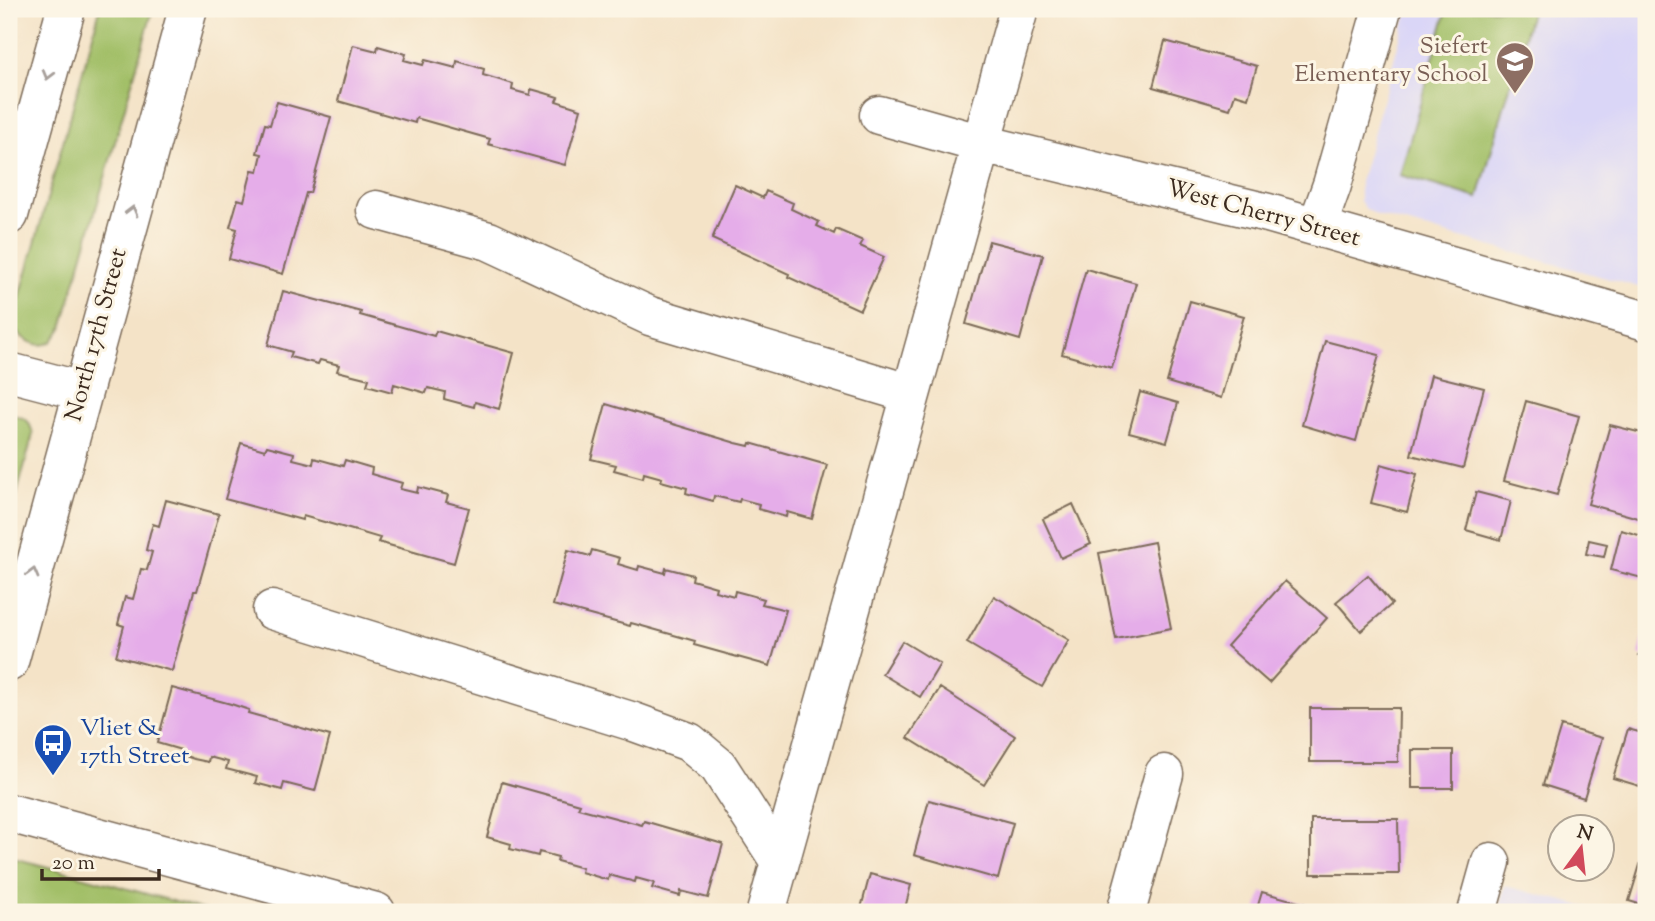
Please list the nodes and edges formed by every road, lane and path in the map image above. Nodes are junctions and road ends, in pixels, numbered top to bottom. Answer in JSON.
{"nodes":[{"id":1,"x":66,"y":9,"type":"edge"},
{"id":2,"x":188,"y":9,"type":"edge"},
{"id":3,"x":1019,"y":9,"type":"edge"},
{"id":4,"x":1382,"y":9,"type":"edge"},
{"id":5,"x":879,"y":116,"type":"dead end"},
{"id":6,"x":982,"y":144,"type":"junction"},
{"id":7,"x":376,"y":210,"type":"dead end"},
{"id":8,"x":9,"y":215,"type":"edge"},
{"id":9,"x":1317,"y":228,"type":"junction"},
{"id":10,"x":1646,"y":321,"type":"edge"},
{"id":11,"x":9,"y":372,"type":"edge"},
{"id":12,"x":82,"y":391,"type":"junction"},
{"id":13,"x":911,"y":394,"type":"junction"},
{"id":14,"x":272,"y":610,"type":"dead end"},
{"id":15,"x":9,"y":662,"type":"edge"},
{"id":16,"x":1164,"y":774,"type":"dead end"},
{"id":17,"x":9,"y":813,"type":"edge"},
{"id":18,"x":780,"y":862,"type":"junction"},
{"id":19,"x":1491,"y":862,"type":"dead end"},
{"id":20,"x":376,"y":912,"type":"edge"},
{"id":21,"x":766,"y":912,"type":"edge"},
{"id":22,"x":1126,"y":912,"type":"edge"},
{"id":23,"x":1477,"y":912,"type":"edge"}],
"edges":[{"from":1,"to":8,"type":"street","one_way":true},
{"from":12,"to":2,"type":"street","name":"North 17th Street","one_way":true},
{"from":3,"to":6,"type":"street"},
{"from":4,"to":9,"type":"street"},
{"from":5,"to":6,"type":"street","name":"West Cherry Street"},
{"from":6,"to":9,"type":"street","name":"West Cherry Street"},
{"from":6,"to":13,"type":"street"},
{"from":7,"to":13,"type":"street"},
{"from":9,"to":10,"type":"street","name":"West Cherry Street"},
{"from":11,"to":12,"type":"street"},
{"from":15,"to":12,"type":"street","name":"North 17th Street","one_way":true},
{"from":13,"to":18,"type":"street"},
{"from":14,"to":18,"type":"street"},
{"from":16,"to":22,"type":"street"},
{"from":17,"to":20,"type":"street"},
{"from":18,"to":21,"type":"street"},
{"from":19,"to":23,"type":"street"}]}
